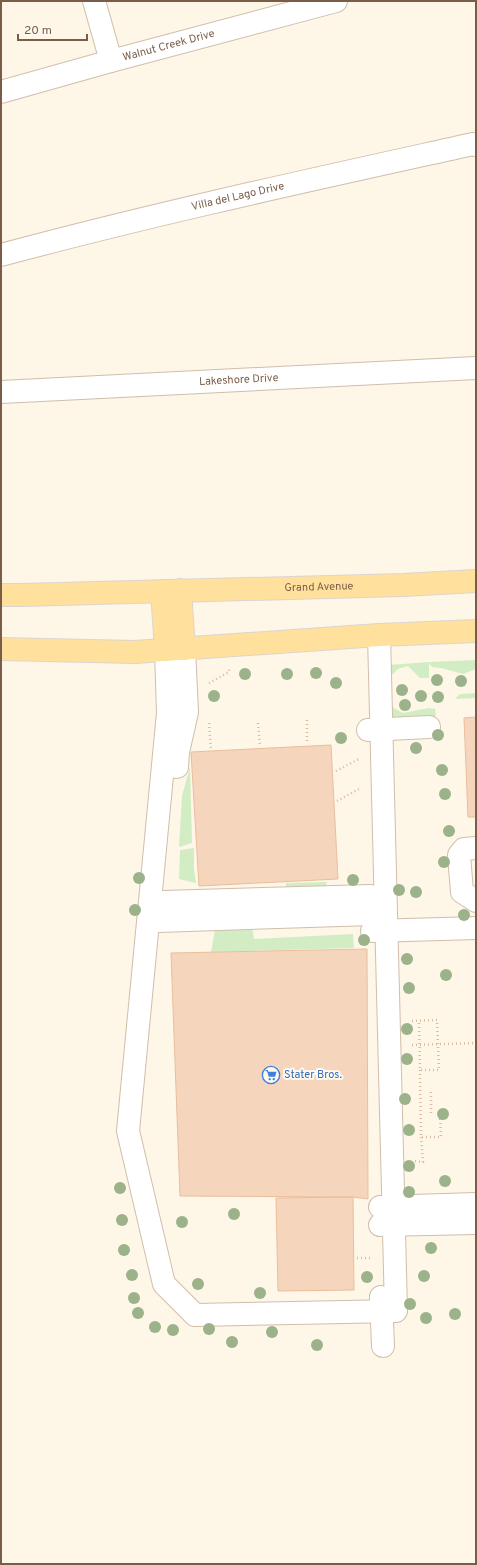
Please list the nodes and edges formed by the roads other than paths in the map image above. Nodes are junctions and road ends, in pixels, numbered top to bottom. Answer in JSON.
{"nodes":[{"id":1,"x":94,"y":1,"type":"edge"},
{"id":2,"x":336,"y":1,"type":"edge"},
{"id":3,"x":111,"y":61,"type":"junction"},
{"id":4,"x":1,"y":92,"type":"edge"},
{"id":5,"x":476,"y":145,"type":"edge"},
{"id":6,"x":1,"y":255,"type":"edge"},
{"id":7,"x":476,"y":368,"type":"edge"},
{"id":8,"x":1,"y":392,"type":"edge"},
{"id":9,"x":476,"y":581,"type":"edge"},
{"id":10,"x":171,"y":590,"type":"junction"},
{"id":11,"x":1,"y":594,"type":"edge"},
{"id":12,"x":476,"y":631,"type":"edge"},
{"id":13,"x":372,"y":636,"type":"junction"},
{"id":14,"x":1,"y":649,"type":"edge"},
{"id":15,"x":175,"y":650,"type":"junction"},
{"id":16,"x":428,"y":727,"type":"dead end"},
{"id":17,"x":374,"y":729,"type":"junction"},
{"id":18,"x":476,"y":848,"type":"edge"},
{"id":19,"x":476,"y":901,"type":"edge"},
{"id":20,"x":160,"y":912,"type":"junction"},
{"id":21,"x":377,"y":927,"type":"junction"},
{"id":22,"x":476,"y":928,"type":"edge"},
{"id":23,"x":476,"y":942,"type":"edge"},
{"id":24,"x":476,"y":1204,"type":"edge"},
{"id":25,"x":386,"y":1215,"type":"junction"},
{"id":26,"x":476,"y":1223,"type":"edge"},
{"id":27,"x":382,"y":1305,"type":"junction"},
{"id":28,"x":383,"y":1346,"type":"dead end"}],
"edges":[{"from":1,"to":3,"type":"street"},
{"from":2,"to":3,"type":"street","name":"Walnut Creek Drive"},
{"from":3,"to":4,"type":"street","name":"Walnut Creek Drive"},
{"from":5,"to":6,"type":"street","name":"Villa del Lago Drive"},
{"from":7,"to":8,"type":"street","name":"Lakeshore Drive"},
{"from":9,"to":10,"type":"main road","name":"Grand Avenue"},
{"from":10,"to":11,"type":"main road","name":"Grand Avenue"},
{"from":10,"to":15,"type":"main road"},
{"from":12,"to":13,"type":"main road"},
{"from":13,"to":15,"type":"main road"},
{"from":13,"to":17,"type":"street"},
{"from":14,"to":15,"type":"main road"},
{"from":15,"to":20,"type":"street"},
{"from":15,"to":27,"type":"street"},
{"from":16,"to":17,"type":"street"},
{"from":17,"to":21,"type":"street"},
{"from":17,"to":21,"type":"street"},
{"from":18,"to":19,"type":"street"},
{"from":20,"to":21,"type":"street"},
{"from":20,"to":27,"type":"street"},
{"from":21,"to":22,"type":"street"},
{"from":21,"to":23,"type":"street"},
{"from":21,"to":25,"type":"street"},
{"from":21,"to":25,"type":"street"},
{"from":24,"to":25,"type":"street"},
{"from":25,"to":26,"type":"street"},
{"from":25,"to":27,"type":"street"},
{"from":27,"to":28,"type":"street"}]}
